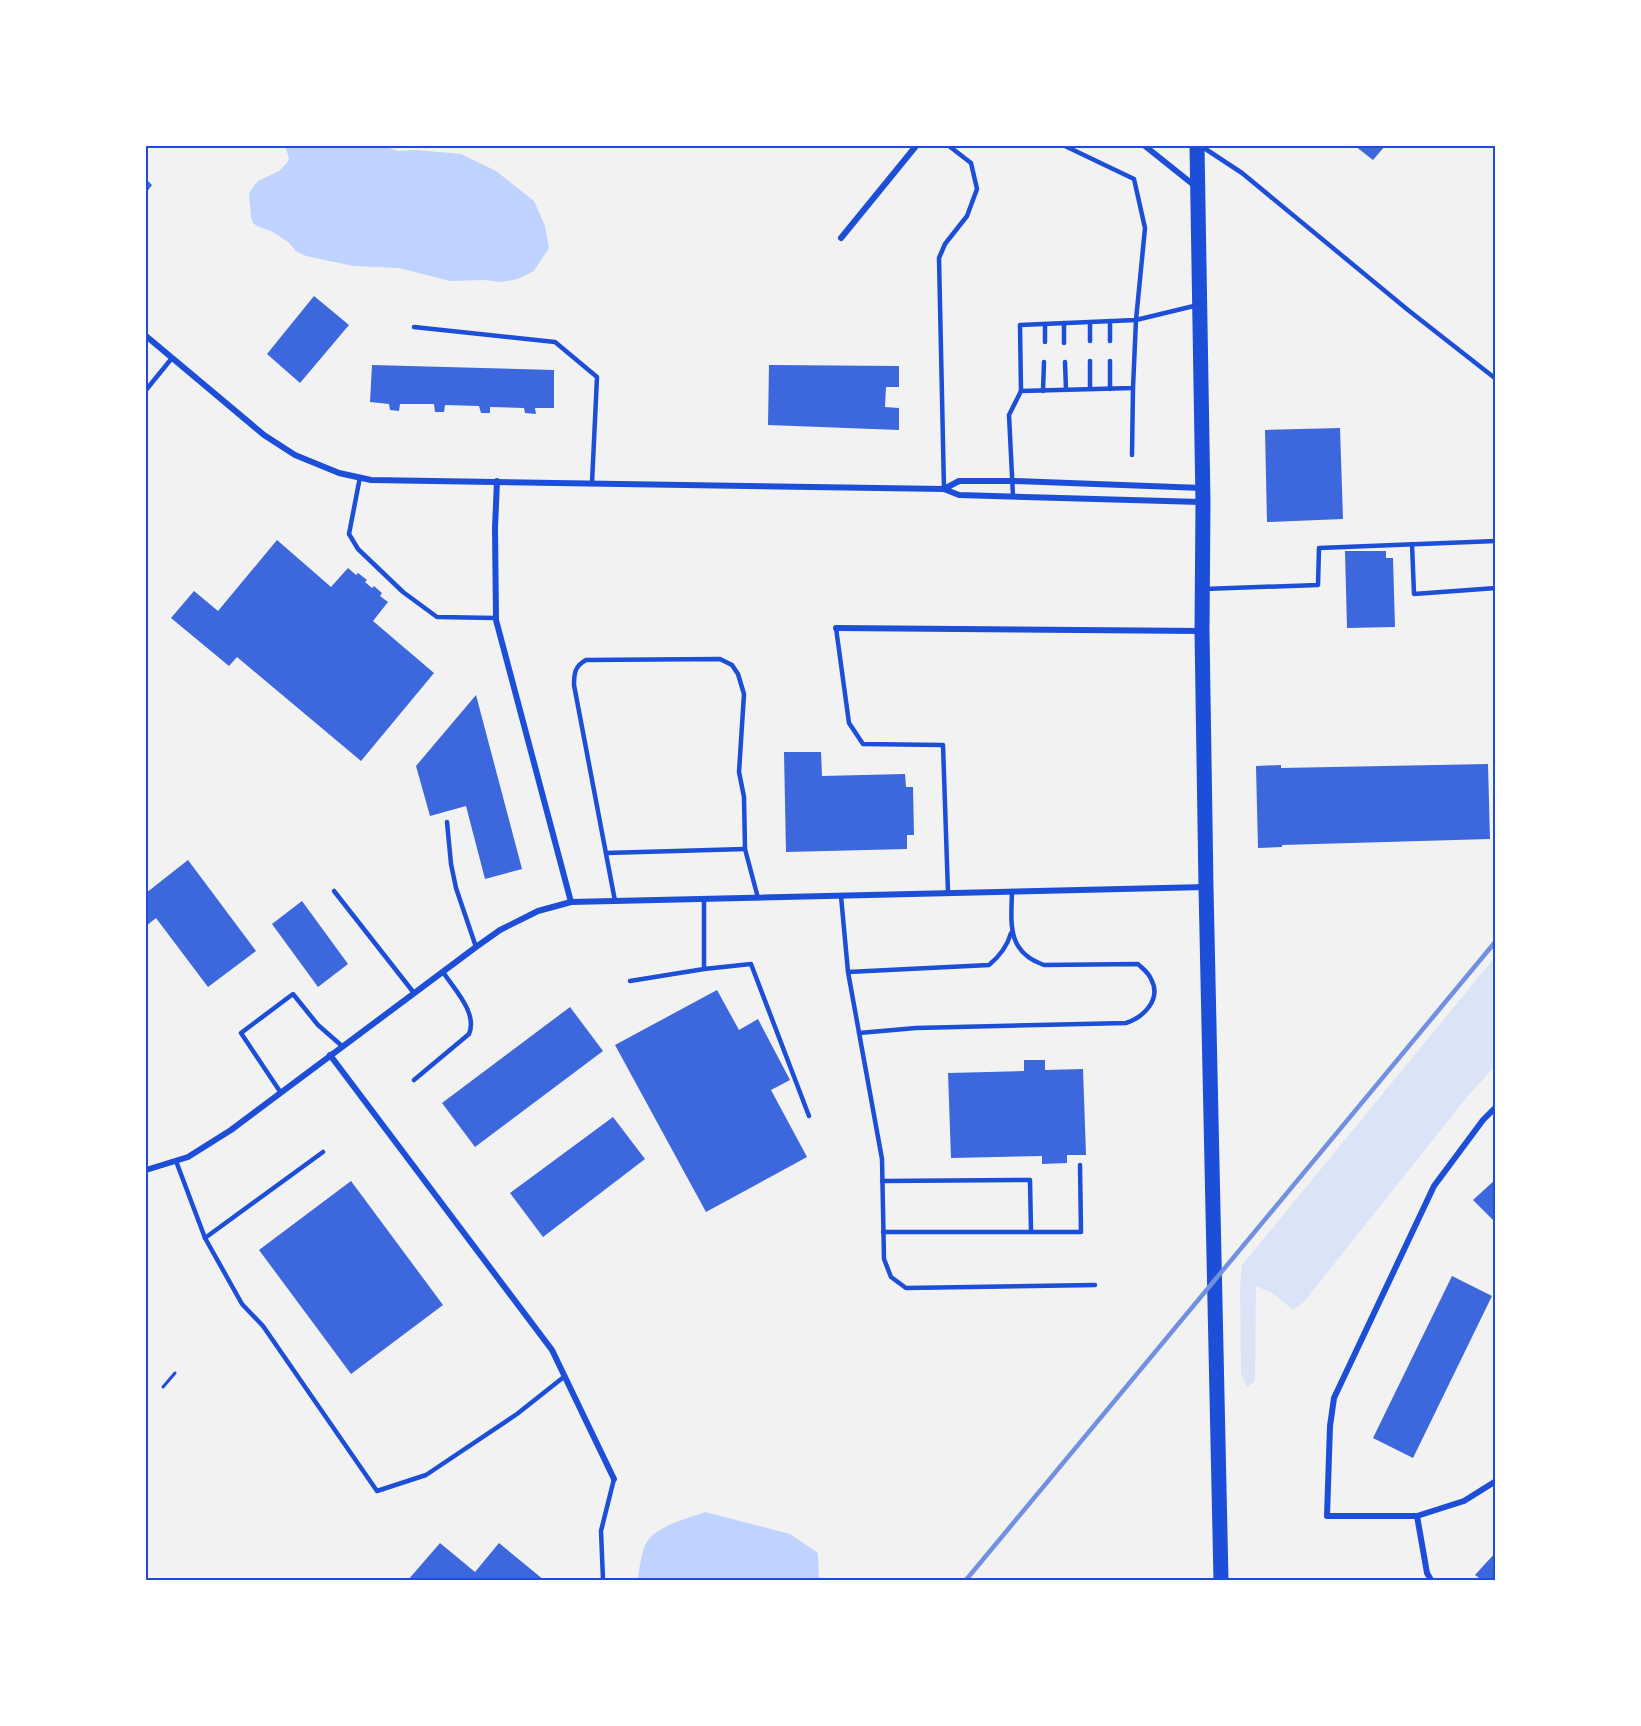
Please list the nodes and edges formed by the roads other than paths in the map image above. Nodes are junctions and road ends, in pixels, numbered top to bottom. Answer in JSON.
{"nodes":[{"id":1,"x":916,"y":146,"type":"edge"},
{"id":2,"x":949,"y":146,"type":"edge"},
{"id":3,"x":1065,"y":146,"type":"edge"},
{"id":4,"x":1145,"y":146,"type":"edge"},
{"id":5,"x":1199,"y":146,"type":"edge"},
{"id":6,"x":1198,"y":188,"type":"junction"},
{"id":7,"x":841,"y":238,"type":"dead end"},
{"id":8,"x":1200,"y":305,"type":"junction"},
{"id":9,"x":1136,"y":320,"type":"junction"},
{"id":10,"x":1110,"y":321,"type":"junction"},
{"id":11,"x":1090,"y":322,"type":"junction"},
{"id":12,"x":1064,"y":323,"type":"junction"},
{"id":13,"x":1045,"y":324,"type":"junction"},
{"id":14,"x":414,"y":327,"type":"dead end"},
{"id":15,"x":146,"y":336,"type":"edge"},
{"id":16,"x":1090,"y":341,"type":"dead end"},
{"id":17,"x":1110,"y":341,"type":"dead end"},
{"id":18,"x":1045,"y":342,"type":"dead end"},
{"id":19,"x":1064,"y":342,"type":"dead end"},
{"id":20,"x":172,"y":358,"type":"junction"},
{"id":21,"x":1090,"y":361,"type":"dead end"},
{"id":22,"x":1110,"y":361,"type":"dead end"},
{"id":23,"x":1044,"y":362,"type":"dead end"},
{"id":24,"x":1065,"y":362,"type":"dead end"},
{"id":25,"x":1496,"y":379,"type":"edge"},
{"id":26,"x":1133,"y":388,"type":"junction"},
{"id":27,"x":1090,"y":389,"type":"junction"},
{"id":28,"x":1110,"y":389,"type":"junction"},
{"id":29,"x":146,"y":390,"type":"edge"},
{"id":30,"x":1066,"y":390,"type":"junction"},
{"id":31,"x":1021,"y":391,"type":"junction"},
{"id":32,"x":1044,"y":391,"type":"junction"},
{"id":33,"x":1132,"y":454,"type":"dead end"},
{"id":34,"x":360,"y":477,"type":"junction"},
{"id":35,"x":496,"y":481,"type":"junction"},
{"id":36,"x":1013,"y":481,"type":"junction"},
{"id":37,"x":592,"y":483,"type":"junction"},
{"id":38,"x":944,"y":489,"type":"junction"},
{"id":39,"x":1203,"y":495,"type":"junction"},
{"id":40,"x":1013,"y":496,"type":"junction"},
{"id":41,"x":1496,"y":541,"type":"edge"},
{"id":42,"x":1412,"y":544,"type":"junction"},
{"id":43,"x":1496,"y":588,"type":"edge"},
{"id":44,"x":1202,"y":589,"type":"junction"},
{"id":45,"x":496,"y":618,"type":"junction"},
{"id":46,"x":836,"y":628,"type":"joint"},
{"id":47,"x":1202,"y":632,"type":"junction"},
{"id":48,"x":447,"y":822,"type":"dead end"},
{"id":49,"x":745,"y":849,"type":"junction"},
{"id":50,"x":606,"y":853,"type":"junction"},
{"id":51,"x":1206,"y":887,"type":"junction"},
{"id":52,"x":334,"y":891,"type":"dead end"},
{"id":53,"x":1012,"y":892,"type":"junction"},
{"id":54,"x":948,"y":893,"type":"junction"},
{"id":55,"x":841,"y":896,"type":"junction"},
{"id":56,"x":758,"y":898,"type":"junction"},
{"id":57,"x":704,"y":900,"type":"junction"},
{"id":58,"x":615,"y":901,"type":"junction"},
{"id":59,"x":571,"y":902,"type":"junction"},
{"id":60,"x":1011,"y":933,"type":"junction"},
{"id":61,"x":476,"y":947,"type":"junction"},
{"id":62,"x":704,"y":969,"type":"junction"},
{"id":63,"x":443,"y":972,"type":"junction"},
{"id":64,"x":848,"y":972,"type":"junction"},
{"id":65,"x":630,"y":981,"type":"dead end"},
{"id":66,"x":414,"y":993,"type":"junction"},
{"id":67,"x":859,"y":1033,"type":"junction"},
{"id":68,"x":342,"y":1046,"type":"junction"},
{"id":69,"x":330,"y":1055,"type":"junction"},
{"id":70,"x":414,"y":1080,"type":"dead end"},
{"id":71,"x":281,"y":1093,"type":"junction"},
{"id":72,"x":1496,"y":1107,"type":"edge"},
{"id":73,"x":809,"y":1116,"type":"dead end"},
{"id":74,"x":323,"y":1152,"type":"dead end"},
{"id":75,"x":176,"y":1161,"type":"junction"},
{"id":76,"x":1080,"y":1165,"type":"dead end"},
{"id":77,"x":146,"y":1170,"type":"edge"},
{"id":78,"x":882,"y":1181,"type":"junction"},
{"id":79,"x":1030,"y":1231,"type":"junction"},
{"id":80,"x":883,"y":1232,"type":"junction"},
{"id":81,"x":205,"y":1238,"type":"junction"},
{"id":82,"x":1095,"y":1285,"type":"dead end"},
{"id":83,"x":565,"y":1376,"type":"junction"},
{"id":84,"x":614,"y":1479,"type":"joint"},
{"id":85,"x":1496,"y":1481,"type":"edge"},
{"id":86,"x":1418,"y":1516,"type":"junction"},
{"id":87,"x":603,"y":1581,"type":"edge"},
{"id":88,"x":1221,"y":1581,"type":"edge"},
{"id":89,"x":1431,"y":1581,"type":"edge"}],
"edges":[{"from":1,"to":7,"type":"street"},
{"from":2,"to":38,"type":"lane"},
{"from":3,"to":9,"type":"lane"},
{"from":4,"to":6,"type":"street"},
{"from":5,"to":6,"type":"main road"},
{"from":5,"to":25,"type":"lane"},
{"from":6,"to":8,"type":"main road"},
{"from":8,"to":9,"type":"lane"},
{"from":8,"to":39,"type":"main road"},
{"from":9,"to":10,"type":"lane"},
{"from":9,"to":26,"type":"lane"},
{"from":10,"to":11,"type":"lane"},
{"from":10,"to":17,"type":"lane"},
{"from":11,"to":12,"type":"lane"},
{"from":11,"to":16,"type":"lane"},
{"from":12,"to":13,"type":"lane"},
{"from":12,"to":19,"type":"lane"},
{"from":13,"to":18,"type":"lane"},
{"from":13,"to":31,"type":"lane"},
{"from":14,"to":37,"type":"lane"},
{"from":15,"to":20,"type":"street"},
{"from":20,"to":29,"type":"lane"},
{"from":20,"to":34,"type":"street"},
{"from":21,"to":27,"type":"lane"},
{"from":22,"to":28,"type":"lane"},
{"from":23,"to":32,"type":"lane"},
{"from":24,"to":30,"type":"lane"},
{"from":26,"to":28,"type":"lane"},
{"from":26,"to":33,"type":"lane"},
{"from":27,"to":28,"type":"lane"},
{"from":27,"to":30,"type":"lane"},
{"from":30,"to":32,"type":"lane"},
{"from":31,"to":32,"type":"lane"},
{"from":31,"to":36,"type":"lane"},
{"from":34,"to":35,"type":"street"},
{"from":34,"to":45,"type":"lane"},
{"from":35,"to":37,"type":"street"},
{"from":35,"to":45,"type":"street"},
{"from":36,"to":38,"type":"street"},
{"from":36,"to":39,"type":"street"},
{"from":36,"to":40,"type":"lane"},
{"from":37,"to":38,"type":"street"},
{"from":38,"to":40,"type":"street"},
{"from":39,"to":40,"type":"street"},
{"from":39,"to":44,"type":"main road"},
{"from":41,"to":42,"type":"lane"},
{"from":42,"to":43,"type":"lane"},
{"from":42,"to":44,"type":"lane"},
{"from":44,"to":47,"type":"main road"},
{"from":45,"to":59,"type":"street"},
{"from":46,"to":47,"type":"street"},
{"from":46,"to":54,"type":"lane"},
{"from":47,"to":51,"type":"main road"},
{"from":48,"to":61,"type":"lane"},
{"from":49,"to":50,"type":"lane"},
{"from":49,"to":50,"type":"lane"},
{"from":49,"to":56,"type":"lane"},
{"from":50,"to":58,"type":"lane"},
{"from":51,"to":53,"type":"street"},
{"from":51,"to":88,"type":"main road"},
{"from":52,"to":66,"type":"lane"},
{"from":53,"to":54,"type":"street"},
{"from":53,"to":60,"type":"lane"},
{"from":54,"to":55,"type":"street"},
{"from":55,"to":56,"type":"street"},
{"from":55,"to":64,"type":"lane"},
{"from":56,"to":57,"type":"street"},
{"from":57,"to":58,"type":"street"},
{"from":57,"to":62,"type":"lane"},
{"from":58,"to":59,"type":"street"},
{"from":59,"to":61,"type":"street"},
{"from":60,"to":64,"type":"lane"},
{"from":60,"to":67,"type":"lane"},
{"from":61,"to":63,"type":"street"},
{"from":62,"to":65,"type":"lane"},
{"from":62,"to":73,"type":"lane"},
{"from":63,"to":66,"type":"street"},
{"from":63,"to":70,"type":"lane"},
{"from":64,"to":67,"type":"lane"},
{"from":66,"to":68,"type":"street"},
{"from":67,"to":78,"type":"lane"},
{"from":68,"to":69,"type":"street"},
{"from":68,"to":71,"type":"lane"},
{"from":69,"to":71,"type":"street"},
{"from":69,"to":83,"type":"street"},
{"from":71,"to":75,"type":"street"},
{"from":72,"to":86,"type":"street"},
{"from":74,"to":81,"type":"lane"},
{"from":75,"to":77,"type":"street"},
{"from":75,"to":81,"type":"lane"},
{"from":76,"to":79,"type":"lane"},
{"from":78,"to":79,"type":"lane"},
{"from":78,"to":80,"type":"lane"},
{"from":79,"to":80,"type":"lane"},
{"from":80,"to":82,"type":"lane"},
{"from":81,"to":83,"type":"lane"},
{"from":83,"to":84,"type":"street"},
{"from":84,"to":87,"type":"lane"},
{"from":85,"to":86,"type":"street"},
{"from":86,"to":89,"type":"street"}]}
